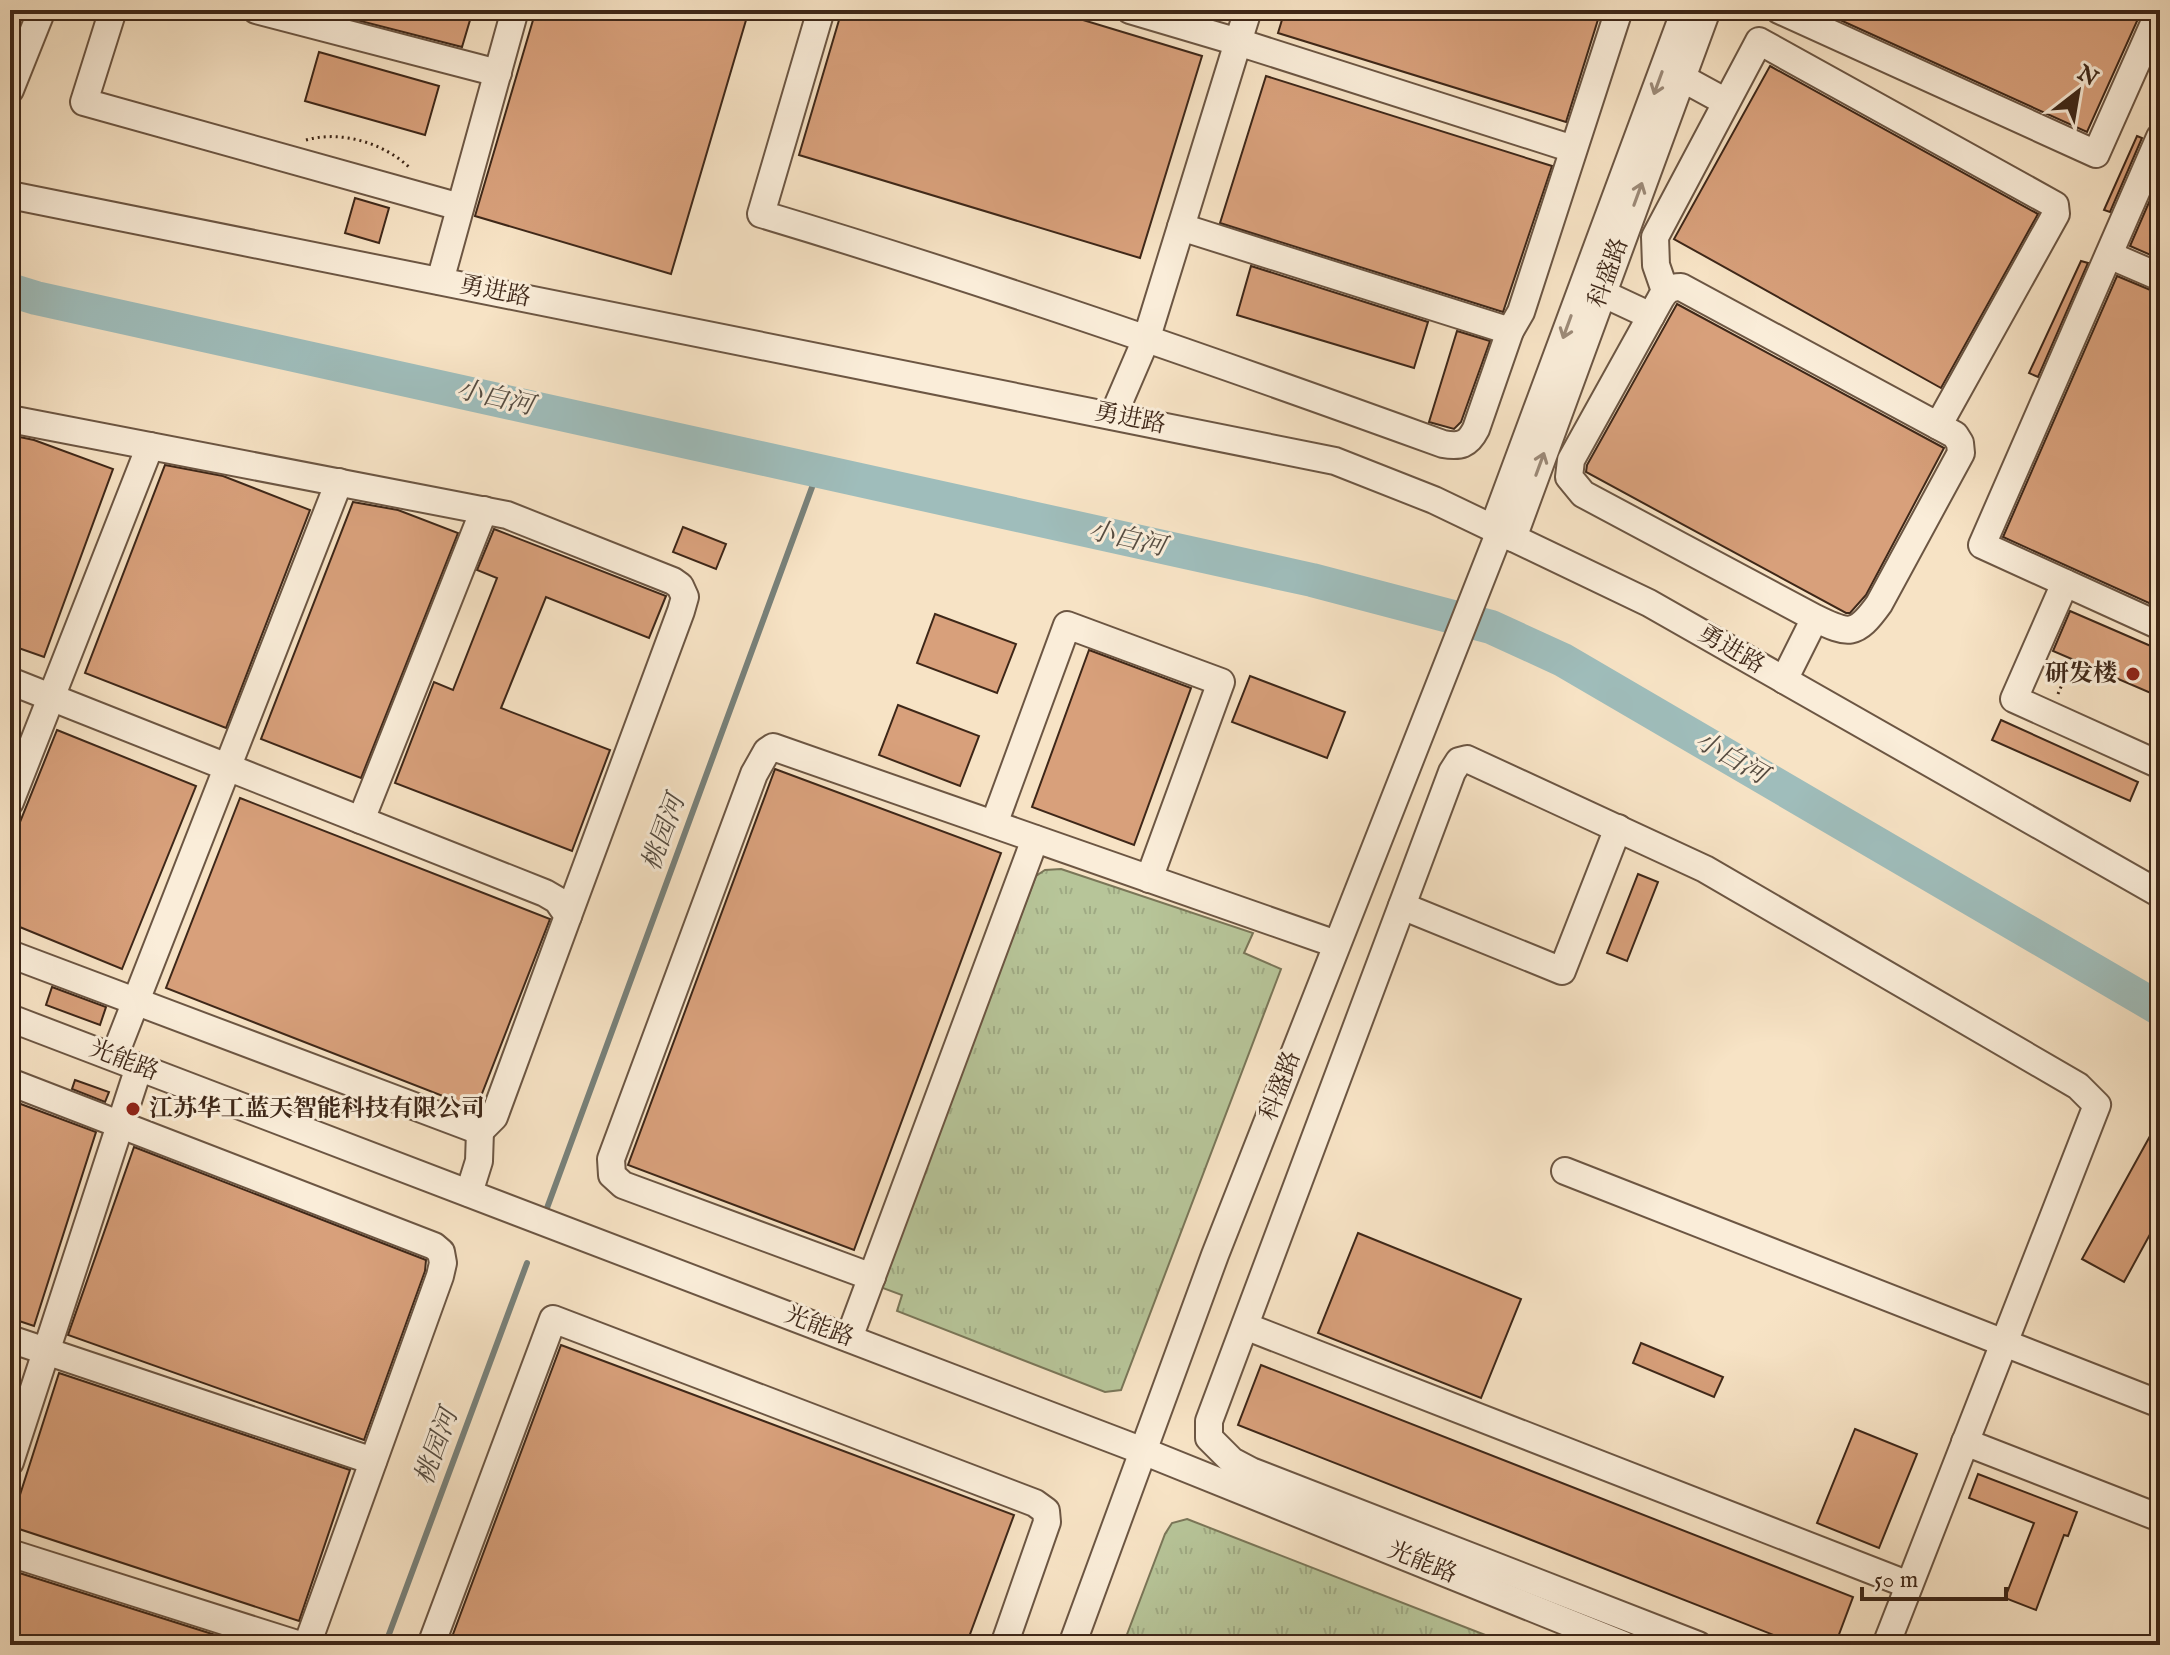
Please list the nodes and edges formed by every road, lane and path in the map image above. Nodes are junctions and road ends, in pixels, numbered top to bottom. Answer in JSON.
{"nodes":[{"id":1,"x":42,"y":10,"type":"edge"},
{"id":2,"x":113,"y":10,"type":"edge"},
{"id":3,"x":256,"y":10,"type":"edge"},
{"id":4,"x":515,"y":10,"type":"edge"},
{"id":5,"x":821,"y":10,"type":"edge"},
{"id":6,"x":1130,"y":10,"type":"edge"},
{"id":7,"x":1248,"y":10,"type":"edge"},
{"id":8,"x":1619,"y":10,"type":"edge"},
{"id":9,"x":1685,"y":10,"type":"edge"},
{"id":10,"x":1707,"y":10,"type":"edge"},
{"id":11,"x":1779,"y":10,"type":"edge"},
{"id":12,"x":2160,"y":10,"type":"edge"},
{"id":13,"x":1238,"y":42,"type":"junction"},
{"id":14,"x":498,"y":73,"type":"junction"},
{"id":15,"x":1682,"y":78,"type":"junction"},
{"id":16,"x":10,"y":90,"type":"edge"},
{"id":17,"x":1726,"y":102,"type":"junction"},
{"id":18,"x":2160,"y":137,"type":"edge"},
{"id":19,"x":1573,"y":149,"type":"junction"},
{"id":20,"x":279,"y":156,"type":"junction"},
{"id":21,"x":412,"y":170,"type":"dead end"},
{"id":22,"x":10,"y":195,"type":"edge"},
{"id":23,"x":460,"y":207,"type":"junction"},
{"id":24,"x":1181,"y":227,"type":"junction"},
{"id":25,"x":2109,"y":255,"type":"junction"},
{"id":26,"x":2160,"y":277,"type":"edge"},
{"id":27,"x":440,"y":281,"type":"junction"},
{"id":28,"x":1593,"y":289,"type":"junction"},
{"id":29,"x":1665,"y":291,"type":"junction"},
{"id":30,"x":1651,"y":316,"type":"junction"},
{"id":31,"x":1510,"y":331,"type":"junction"},
{"id":32,"x":1147,"y":337,"type":"junction"},
{"id":33,"x":1113,"y":416,"type":"junction"},
{"id":34,"x":10,"y":419,"type":"edge"},
{"id":35,"x":1938,"y":426,"type":"junction"},
{"id":36,"x":150,"y":446,"type":"junction"},
{"id":37,"x":339,"y":482,"type":"junction"},
{"id":38,"x":484,"y":510,"type":"junction"},
{"id":39,"x":1502,"y":532,"type":"junction"},
{"id":40,"x":2065,"y":583,"type":"junction"},
{"id":41,"x":1815,"y":618,"type":"junction"},
{"id":42,"x":2160,"y":626,"type":"edge"},
{"id":43,"x":2069,"y":668,"type":"dead end"},
{"id":44,"x":1784,"y":680,"type":"junction"},
{"id":45,"x":10,"y":681,"type":"edge"},
{"id":46,"x":51,"y":697,"type":"junction"},
{"id":47,"x":2049,"y":715,"type":"junction"},
{"id":48,"x":2160,"y":765,"type":"edge"},
{"id":49,"x":227,"y":767,"type":"junction"},
{"id":50,"x":10,"y":802,"type":"edge"},
{"id":51,"x":361,"y":820,"type":"junction"},
{"id":52,"x":994,"y":824,"type":"junction"},
{"id":53,"x":1618,"y":828,"type":"junction"},
{"id":54,"x":1035,"y":839,"type":"junction"},
{"id":55,"x":1149,"y":879,"type":"junction"},
{"id":56,"x":2160,"y":894,"type":"edge"},
{"id":57,"x":1402,"y":906,"type":"junction"},
{"id":58,"x":568,"y":916,"type":"junction"},
{"id":59,"x":1336,"y":944,"type":"junction"},
{"id":60,"x":10,"y":954,"type":"edge"},
{"id":61,"x":136,"y":1001,"type":"junction"},
{"id":62,"x":10,"y":1018,"type":"edge"},
{"id":63,"x":127,"y":1062,"type":"junction"},
{"id":64,"x":10,"y":1082,"type":"edge"},
{"id":65,"x":114,"y":1122,"type":"junction"},
{"id":66,"x":480,"y":1131,"type":"junction"},
{"id":67,"x":1565,"y":1171,"type":"dead end"},
{"id":68,"x":469,"y":1193,"type":"junction"},
{"id":69,"x":872,"y":1277,"type":"junction"},
{"id":70,"x":1245,"y":1326,"type":"junction"},
{"id":71,"x":849,"y":1338,"type":"junction"},
{"id":72,"x":2005,"y":1342,"type":"junction"},
{"id":73,"x":30,"y":1345,"type":"edge"},
{"id":74,"x":2160,"y":1404,"type":"edge"},
{"id":75,"x":10,"y":1422,"type":"edge"},
{"id":76,"x":1965,"y":1442,"type":"junction"},
{"id":77,"x":1143,"y":1451,"type":"junction"},
{"id":78,"x":373,"y":1461,"type":"junction"},
{"id":79,"x":10,"y":1462,"type":"edge"},
{"id":80,"x":2160,"y":1518,"type":"edge"},
{"id":81,"x":10,"y":1553,"type":"edge"},
{"id":82,"x":1909,"y":1585,"type":"junction"},
{"id":83,"x":300,"y":1645,"type":"edge"},
{"id":84,"x":307,"y":1645,"type":"edge"},
{"id":85,"x":431,"y":1645,"type":"edge"},
{"id":86,"x":1004,"y":1645,"type":"edge"},
{"id":87,"x":1072,"y":1645,"type":"edge"},
{"id":88,"x":1624,"y":1645,"type":"edge"},
{"id":89,"x":1698,"y":1645,"type":"edge"},
{"id":90,"x":1886,"y":1645,"type":"edge"}],
"edges":[{"from":1,"to":16,"type":"street"},
{"from":2,"to":20,"type":"street"},
{"from":3,"to":14,"type":"street"},
{"from":4,"to":14,"type":"street"},
{"from":5,"to":32,"type":"street"},
{"from":6,"to":13,"type":"street"},
{"from":7,"to":13,"type":"street"},
{"from":8,"to":19,"type":"street"},
{"from":9,"to":28,"type":"street","name":"科盛路","one_way":true},
{"from":10,"to":15,"type":"street","name":"科盛路"},
{"from":11,"to":12,"type":"street"},
{"from":13,"to":19,"type":"street"},
{"from":13,"to":24,"type":"street"},
{"from":14,"to":23,"type":"street"},
{"from":15,"to":17,"type":"street"},
{"from":28,"to":15,"type":"street","name":"科盛路","one_way":true},
{"from":17,"to":29,"type":"street"},
{"from":17,"to":35,"type":"street"},
{"from":18,"to":25,"type":"street"},
{"from":19,"to":31,"type":"street"},
{"from":20,"to":21,"type":"path"},
{"from":20,"to":23,"type":"street"},
{"from":22,"to":27,"type":"street","name":"勇进路"},
{"from":23,"to":27,"type":"street"},
{"from":24,"to":31,"type":"street"},
{"from":24,"to":32,"type":"street"},
{"from":25,"to":26,"type":"street"},
{"from":25,"to":40,"type":"street"},
{"from":27,"to":33,"type":"street","name":"勇进路"},
{"from":28,"to":30,"type":"street"},
{"from":28,"to":39,"type":"street","name":"科盛路"},
{"from":29,"to":30,"type":"street"},
{"from":29,"to":35,"type":"street"},
{"from":30,"to":41,"type":"street"},
{"from":31,"to":32,"type":"street"},
{"from":32,"to":33,"type":"street"},
{"from":33,"to":39,"type":"street","name":"勇进路"},
{"from":34,"to":36,"type":"street"},
{"from":35,"to":41,"type":"street"},
{"from":36,"to":37,"type":"street"},
{"from":36,"to":46,"type":"street"},
{"from":37,"to":38,"type":"street"},
{"from":37,"to":49,"type":"street"},
{"from":38,"to":51,"type":"street"},
{"from":38,"to":58,"type":"street"},
{"from":39,"to":44,"type":"street","name":"勇进路"},
{"from":39,"to":59,"type":"street","name":"科盛路"},
{"from":40,"to":42,"type":"street"},
{"from":40,"to":47,"type":"street"},
{"from":41,"to":44,"type":"street"},
{"from":43,"to":47,"type":"path"},
{"from":44,"to":56,"type":"street","name":"勇进路"},
{"from":45,"to":46,"type":"street"},
{"from":46,"to":49,"type":"street"},
{"from":46,"to":50,"type":"street"},
{"from":47,"to":48,"type":"street"},
{"from":49,"to":51,"type":"street"},
{"from":49,"to":61,"type":"street"},
{"from":51,"to":58,"type":"street"},
{"from":52,"to":54,"type":"street"},
{"from":52,"to":55,"type":"street"},
{"from":52,"to":69,"type":"street"},
{"from":53,"to":57,"type":"street"},
{"from":53,"to":57,"type":"street"},
{"from":53,"to":72,"type":"street"},
{"from":54,"to":55,"type":"street"},
{"from":54,"to":69,"type":"street"},
{"from":55,"to":59,"type":"street"},
{"from":57,"to":70,"type":"street"},
{"from":58,"to":66,"type":"street"},
{"from":59,"to":77,"type":"street","name":"科盛路"},
{"from":60,"to":61,"type":"street"},
{"from":61,"to":63,"type":"street"},
{"from":61,"to":66,"type":"street"},
{"from":62,"to":63,"type":"street","name":"光能路"},
{"from":63,"to":65,"type":"street"},
{"from":63,"to":68,"type":"street","name":"光能路"},
{"from":64,"to":65,"type":"street"},
{"from":65,"to":73,"type":"street"},
{"from":65,"to":78,"type":"street"},
{"from":66,"to":68,"type":"street"},
{"from":67,"to":72,"type":"street"},
{"from":68,"to":71,"type":"street","name":"光能路"},
{"from":69,"to":71,"type":"street"},
{"from":70,"to":82,"type":"street"},
{"from":70,"to":89,"type":"street"},
{"from":71,"to":77,"type":"street","name":"光能路"},
{"from":72,"to":74,"type":"street"},
{"from":72,"to":76,"type":"street"},
{"from":73,"to":75,"type":"street"},
{"from":73,"to":78,"type":"street"},
{"from":73,"to":79,"type":"street"},
{"from":76,"to":80,"type":"street"},
{"from":76,"to":82,"type":"street"},
{"from":77,"to":87,"type":"street","name":"科盛路"},
{"from":77,"to":88,"type":"street","name":"光能路"},
{"from":78,"to":84,"type":"street"},
{"from":81,"to":83,"type":"street"},
{"from":82,"to":90,"type":"street"},
{"from":85,"to":86,"type":"street"}]}
